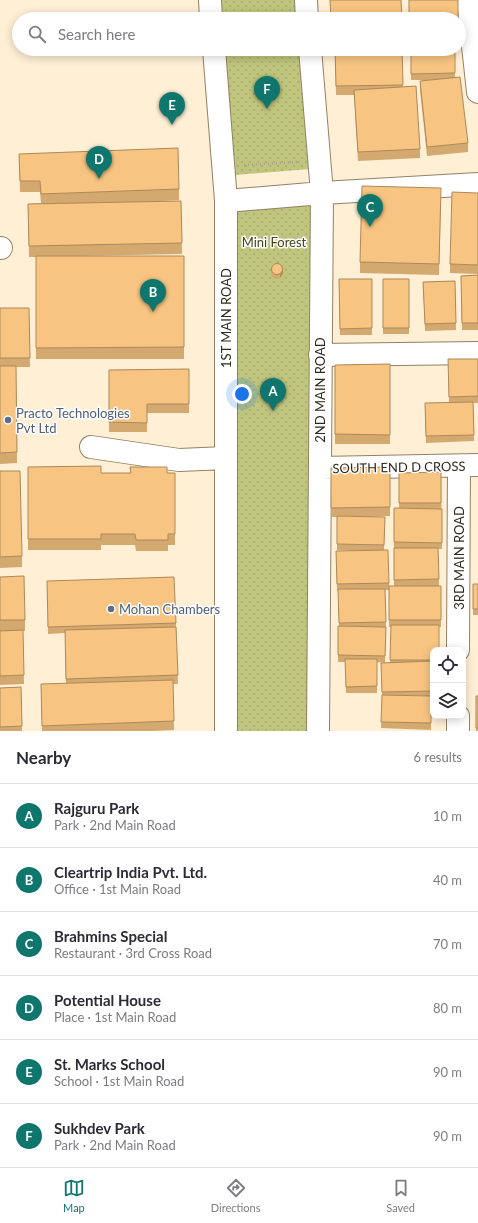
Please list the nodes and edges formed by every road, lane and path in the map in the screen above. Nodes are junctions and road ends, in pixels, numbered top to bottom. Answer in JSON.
{"nodes":[{"id":1,"x":210,"y":0,"type":"edge"},
{"id":2,"x":306,"y":0,"type":"edge"},
{"id":3,"x":468,"y":0,"type":"edge"},
{"id":4,"x":211,"y":12,"type":"edge"},
{"id":5,"x":307,"y":12,"type":"edge"},
{"id":6,"x":215,"y":56,"type":"edge"},
{"id":7,"x":311,"y":56,"type":"edge"},
{"id":8,"x":478,"y":92,"type":"edge"},
{"id":9,"x":300,"y":162,"type":"dead end"},
{"id":10,"x":242,"y":165,"type":"dead end"},
{"id":11,"x":478,"y":184,"type":"edge"},
{"id":12,"x":322,"y":193,"type":"junction"},
{"id":13,"x":226,"y":201,"type":"junction"},
{"id":14,"x":478,"y":353,"type":"edge"},
{"id":15,"x":320,"y":355,"type":"junction"},
{"id":16,"x":91,"y":447,"type":"dead end"},
{"id":17,"x":226,"y":458,"type":"junction"},
{"id":18,"x":468,"y":466,"type":"edge"},
{"id":19,"x":320,"y":468,"type":"junction"},
{"id":20,"x":458,"y":647,"type":"edge"},
{"id":21,"x":458,"y":719,"type":"edge"},
{"id":22,"x":226,"y":731,"type":"edge"},
{"id":23,"x":318,"y":731,"type":"edge"},
{"id":24,"x":458,"y":731,"type":"edge"}],
"edges":[{"from":1,"to":4,"type":"street"},
{"from":2,"to":5,"type":"street"},
{"from":3,"to":8,"type":"street"},
{"from":6,"to":13,"type":"street","name":"1ST MAIN ROAD"},
{"from":7,"to":12,"type":"street","name":"2ND MAIN ROAD"},
{"from":9,"to":10,"type":"path"},
{"from":11,"to":12,"type":"street"},
{"from":12,"to":13,"type":"street"},
{"from":12,"to":15,"type":"street","name":"2ND MAIN ROAD"},
{"from":13,"to":17,"type":"street","name":"1ST MAIN ROAD"},
{"from":14,"to":15,"type":"street"},
{"from":15,"to":19,"type":"street","name":"2ND MAIN ROAD"},
{"from":16,"to":17,"type":"street"},
{"from":17,"to":22,"type":"street","name":"1ST MAIN ROAD"},
{"from":18,"to":19,"type":"street","name":"SOUTH END D CROSS"},
{"from":18,"to":20,"type":"street","name":"3RD MAIN ROAD"},
{"from":19,"to":23,"type":"street","name":"2ND MAIN ROAD"},
{"from":21,"to":24,"type":"street"}]}
